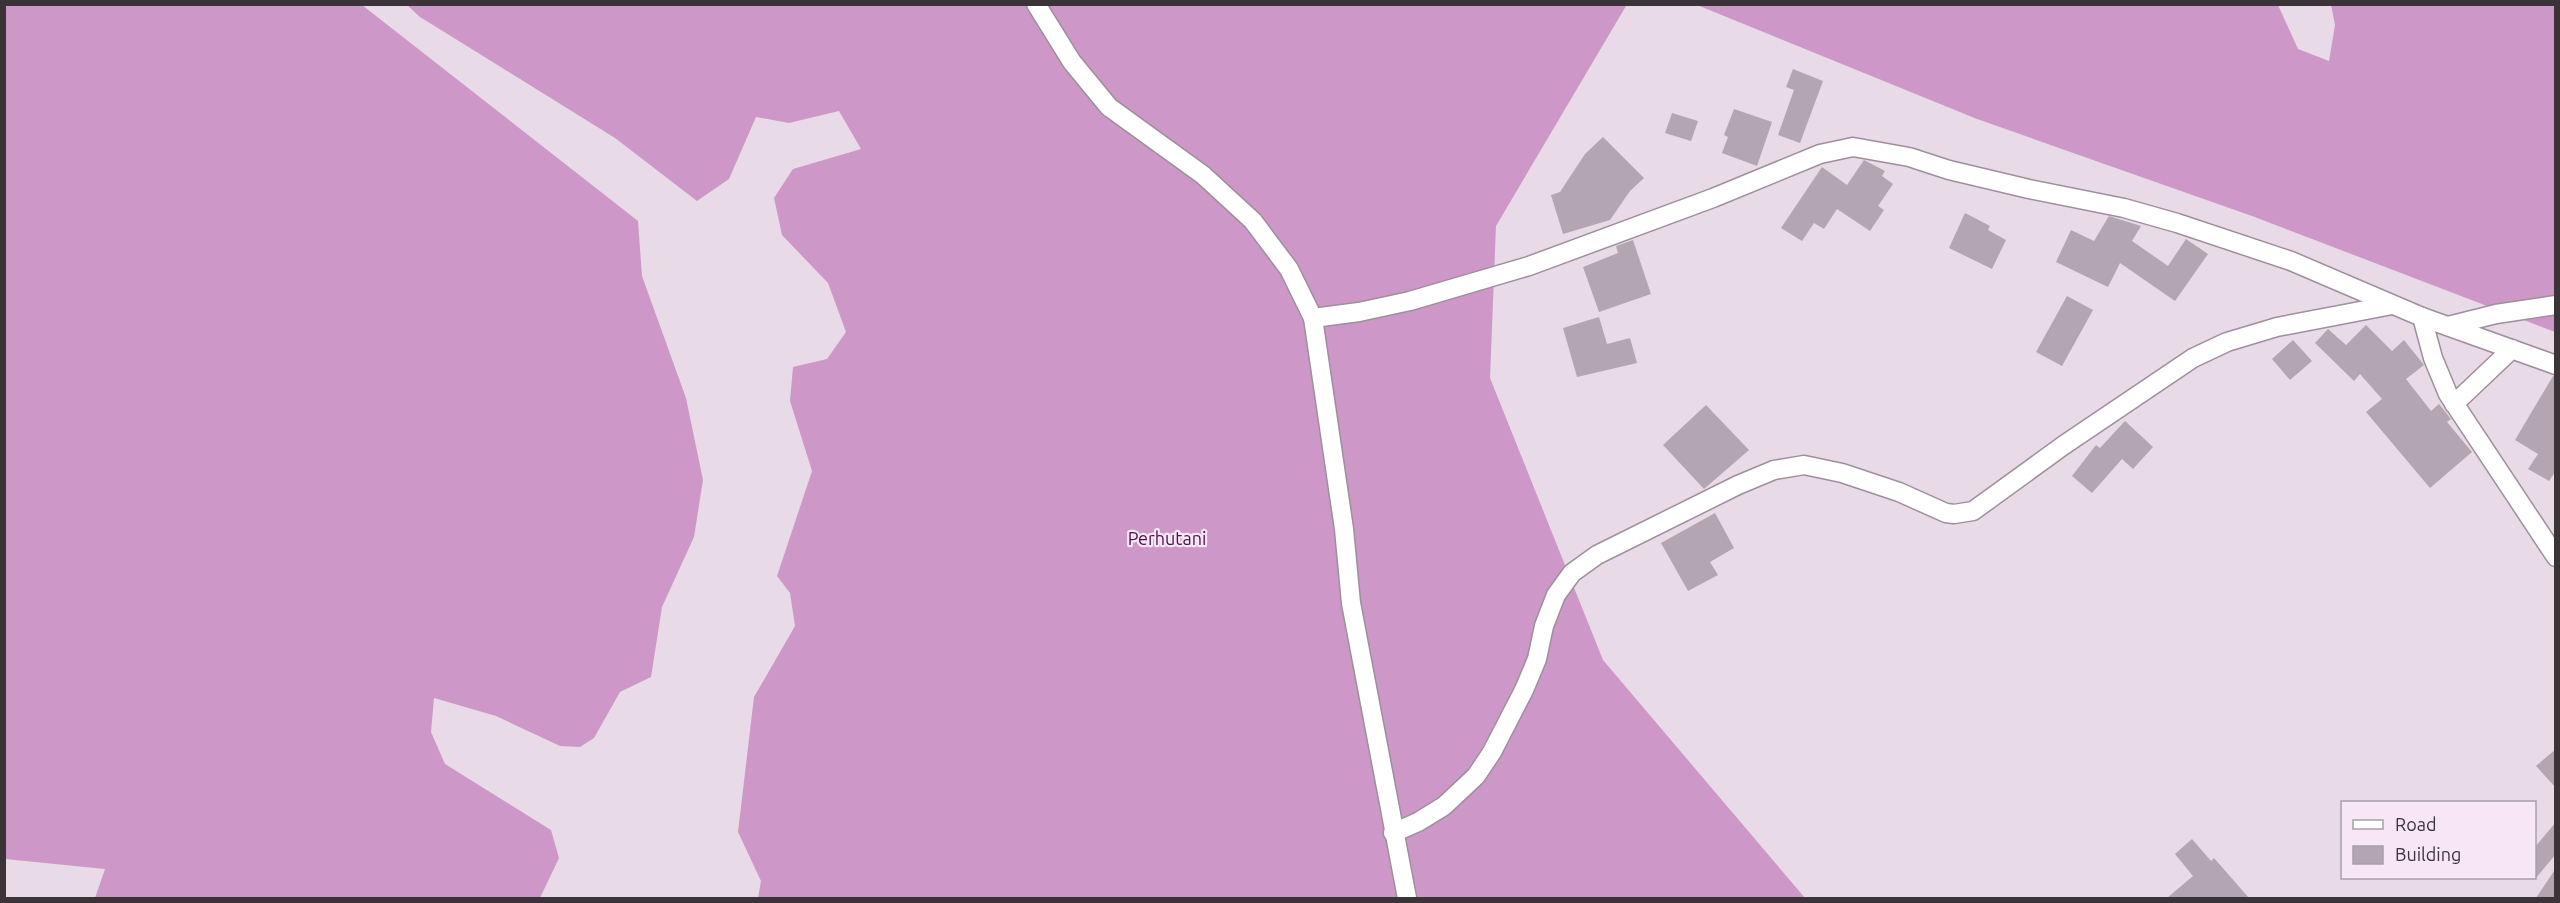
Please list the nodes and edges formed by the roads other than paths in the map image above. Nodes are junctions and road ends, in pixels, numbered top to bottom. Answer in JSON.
{"nodes":[{"id":1,"x":1036,"y":4,"type":"edge"},
{"id":2,"x":2556,"y":304,"type":"edge"},
{"id":3,"x":2392,"y":305,"type":"junction"},
{"id":4,"x":2422,"y":317,"type":"junction"},
{"id":5,"x":1313,"y":318,"type":"junction"},
{"id":6,"x":2448,"y":326,"type":"junction"},
{"id":7,"x":2512,"y":349,"type":"junction"},
{"id":8,"x":2556,"y":365,"type":"edge"},
{"id":9,"x":2454,"y":404,"type":"junction"},
{"id":10,"x":2556,"y":557,"type":"edge"},
{"id":11,"x":1393,"y":833,"type":"junction"},
{"id":12,"x":1407,"y":898,"type":"edge"}],
"edges":[{"from":1,"to":5,"type":"street"},
{"from":2,"to":6,"type":"street"},
{"from":3,"to":4,"type":"street"},
{"from":3,"to":5,"type":"street"},
{"from":3,"to":11,"type":"street"},
{"from":4,"to":6,"type":"street"},
{"from":4,"to":9,"type":"street"},
{"from":5,"to":11,"type":"street"},
{"from":6,"to":7,"type":"street"},
{"from":7,"to":8,"type":"street"},
{"from":7,"to":9,"type":"street"},
{"from":9,"to":10,"type":"street"},
{"from":11,"to":12,"type":"street"}]}
